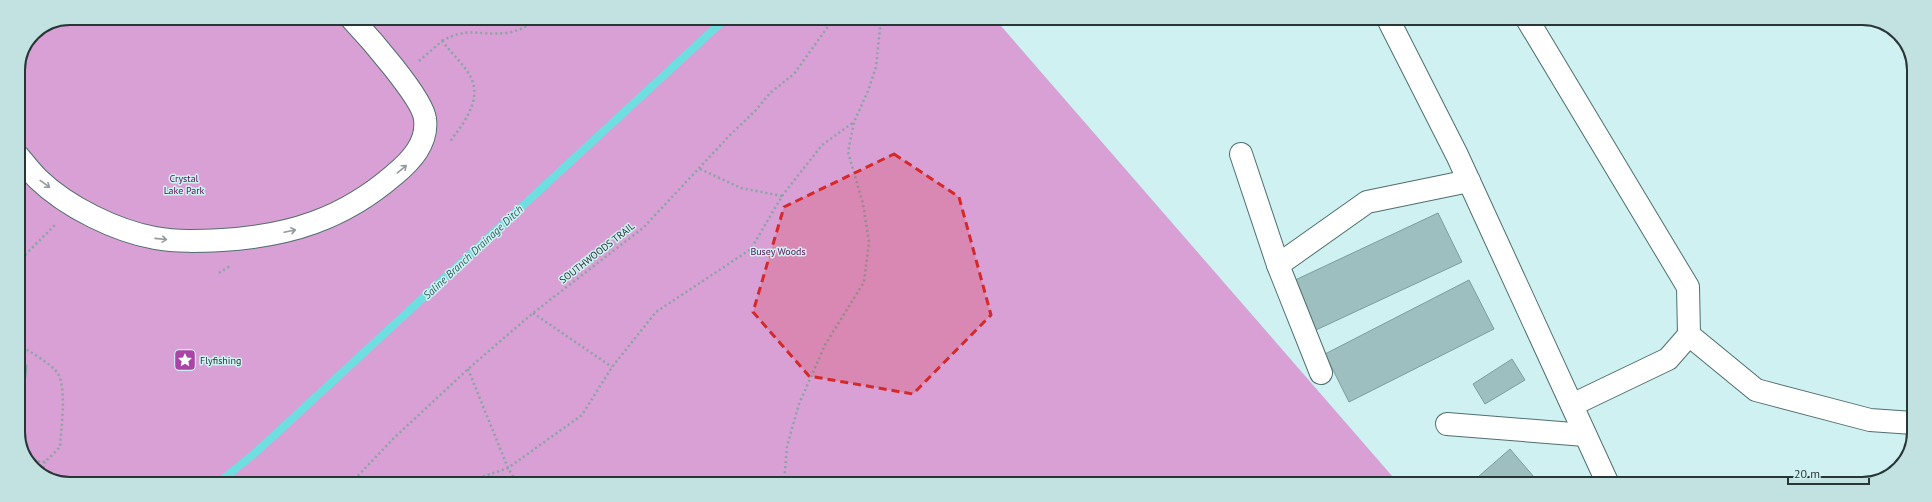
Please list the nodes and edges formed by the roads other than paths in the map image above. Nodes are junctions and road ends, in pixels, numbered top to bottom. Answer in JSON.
{"nodes":[{"id":1,"x":357,"y":25,"type":"edge"},
{"id":2,"x":1391,"y":25,"type":"edge"},
{"id":3,"x":1531,"y":25,"type":"edge"},
{"id":4,"x":1241,"y":154,"type":"dead end"},
{"id":5,"x":25,"y":164,"type":"edge"},
{"id":6,"x":1469,"y":181,"type":"junction"},
{"id":7,"x":1278,"y":264,"type":"junction"},
{"id":8,"x":1689,"y":335,"type":"junction"},
{"id":9,"x":1321,"y":372,"type":"dead end"},
{"id":10,"x":1572,"y":405,"type":"junction"},
{"id":11,"x":1907,"y":423,"type":"edge"},
{"id":12,"x":1447,"y":424,"type":"dead end"},
{"id":13,"x":1585,"y":435,"type":"junction"},
{"id":14,"x":1605,"y":477,"type":"edge"}],
"edges":[{"from":5,"to":1,"type":"lane","one_way":true},
{"from":2,"to":6,"type":"lane"},
{"from":3,"to":8,"type":"lane"},
{"from":4,"to":7,"type":"lane"},
{"from":6,"to":7,"type":"lane"},
{"from":6,"to":10,"type":"lane"},
{"from":7,"to":9,"type":"lane"},
{"from":8,"to":10,"type":"lane"},
{"from":8,"to":11,"type":"lane"},
{"from":10,"to":13,"type":"lane"},
{"from":12,"to":13,"type":"lane"},
{"from":13,"to":14,"type":"lane"}]}
